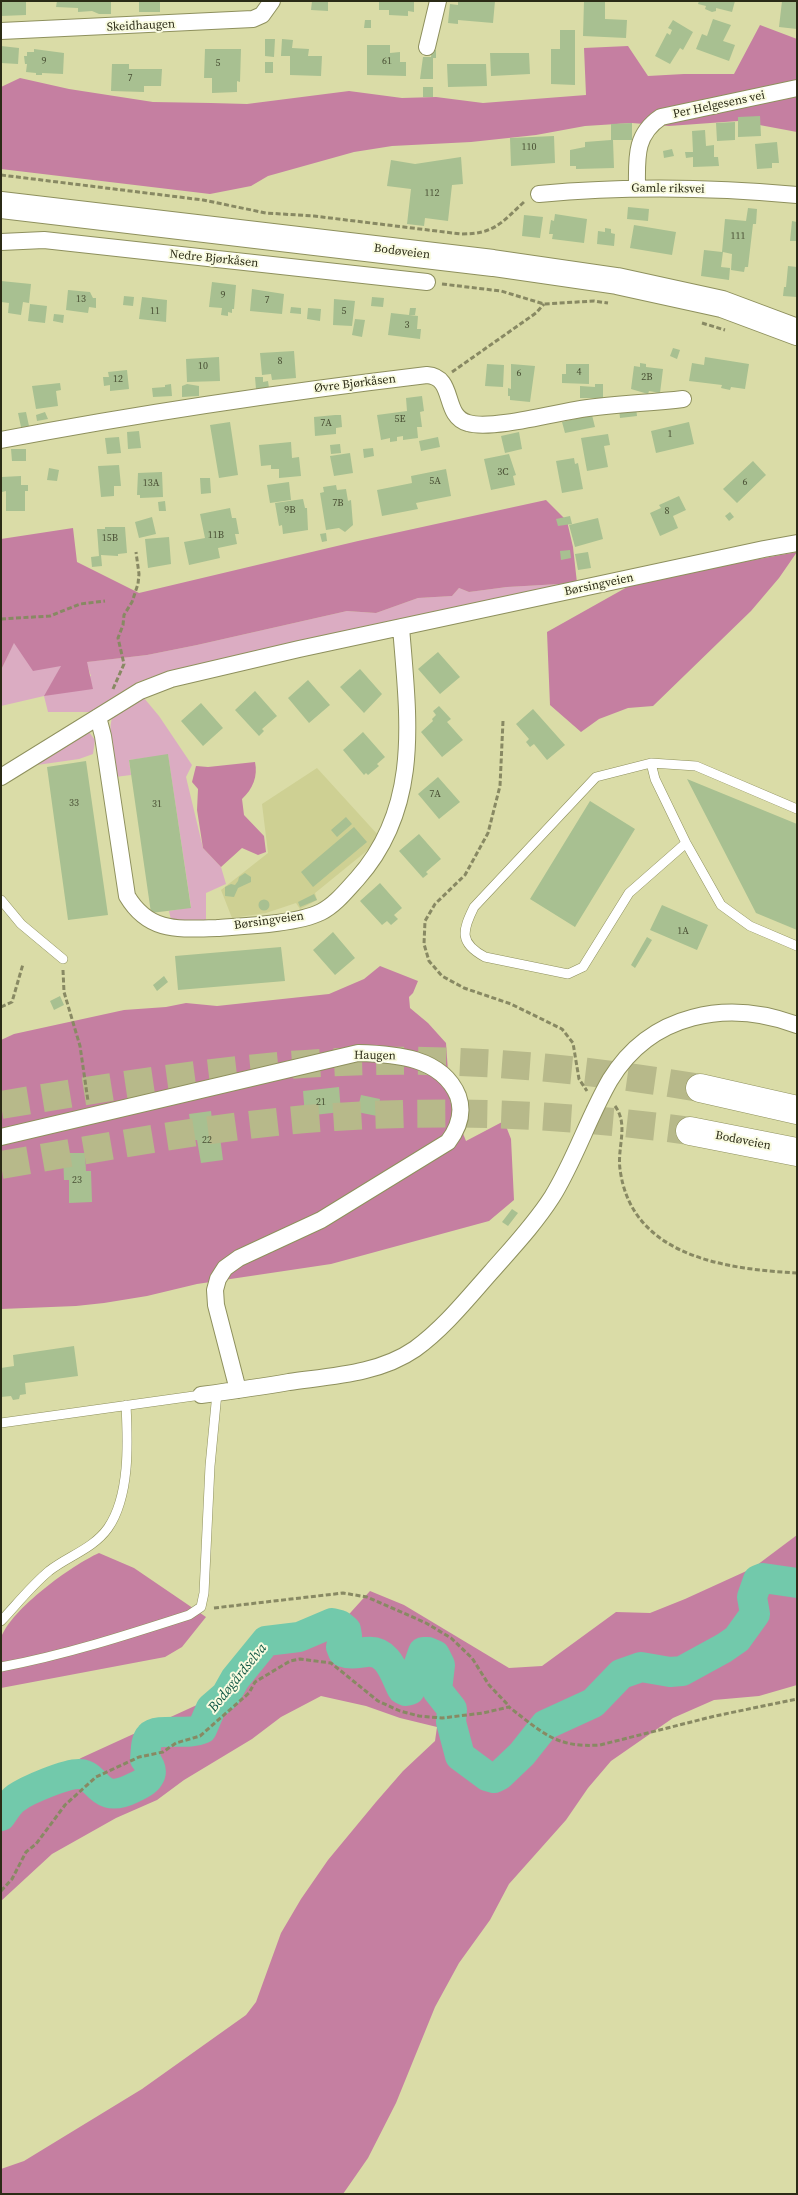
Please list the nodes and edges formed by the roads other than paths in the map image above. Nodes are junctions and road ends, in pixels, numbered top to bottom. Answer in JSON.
{"nodes":[{"id":1,"x":272,"y":1,"type":"edge"},
{"id":2,"x":438,"y":1,"type":"edge"},
{"id":3,"x":1,"y":31,"type":"edge"},
{"id":4,"x":427,"y":46,"type":"dead end"},
{"id":5,"x":797,"y":88,"type":"edge"},
{"id":6,"x":637,"y":188,"type":"junction"},
{"id":7,"x":539,"y":194,"type":"road end"},
{"id":8,"x":797,"y":195,"type":"edge"},
{"id":9,"x":1,"y":205,"type":"edge"},
{"id":10,"x":1,"y":242,"type":"edge"},
{"id":11,"x":426,"y":282,"type":"road end"},
{"id":12,"x":797,"y":332,"type":"edge"},
{"id":13,"x":683,"y":399,"type":"dead end"},
{"id":14,"x":1,"y":440,"type":"edge"},
{"id":15,"x":797,"y":543,"type":"edge"},
{"id":16,"x":401,"y":628,"type":"junction"},
{"id":17,"x":99,"y":716,"type":"junction"},
{"id":18,"x":651,"y":763,"type":"junction"},
{"id":19,"x":1,"y":777,"type":"edge"},
{"id":20,"x":797,"y":809,"type":"edge"},
{"id":21,"x":686,"y":843,"type":"junction"},
{"id":22,"x":1,"y":900,"type":"edge"},
{"id":23,"x":797,"y":946,"type":"edge"},
{"id":24,"x":63,"y":959,"type":"road end"},
{"id":25,"x":797,"y":1025,"type":"edge"},
{"id":26,"x":700,"y":1088,"type":"tunnel mouth"},
{"id":27,"x":797,"y":1110,"type":"edge"},
{"id":28,"x":690,"y":1131,"type":"tunnel mouth"},
{"id":29,"x":1,"y":1137,"type":"edge"},
{"id":30,"x":797,"y":1152,"type":"edge"},
{"id":31,"x":238,"y":1390,"type":"junction"},
{"id":32,"x":209,"y":1394,"type":"junction"},
{"id":33,"x":126,"y":1405,"type":"junction"},
{"id":34,"x":1,"y":1423,"type":"edge"},
{"id":35,"x":1,"y":1621,"type":"edge"},
{"id":36,"x":1,"y":1667,"type":"edge"}],
"edges":[{"from":1,"to":3,"type":"street","name":"Skeidhaugen"},
{"from":2,"to":4,"type":"street"},
{"from":5,"to":6,"type":"street","name":"Per Helgesens vei"},
{"from":6,"to":7,"type":"street","name":"Gamle riksvei"},
{"from":6,"to":8,"type":"street","name":"Gamle riksvei"},
{"from":9,"to":12,"type":"main road","name":"Bodøveien"},
{"from":10,"to":11,"type":"street","name":"Nedre Bjørkåsen"},
{"from":13,"to":14,"type":"street","name":"Øvre Bjørkåsen"},
{"from":15,"to":16,"type":"street","name":"Børsingveien"},
{"from":16,"to":17,"type":"street","name":"Børsingveien"},
{"from":16,"to":17,"type":"street","name":"Børsingveien"},
{"from":17,"to":19,"type":"street","name":"Børsingveien"},
{"from":18,"to":20,"type":"lane"},
{"from":18,"to":21,"type":"lane"},
{"from":18,"to":21,"type":"lane"},
{"from":21,"to":23,"type":"lane"},
{"from":22,"to":24,"type":"lane"},
{"from":25,"to":31,"type":"street"},
{"from":26,"to":27,"type":"highway"},
{"from":28,"to":30,"type":"highway","name":"Bodøveien"},
{"from":29,"to":31,"type":"street","name":"Haugen"},
{"from":31,"to":32,"type":"street"},
{"from":32,"to":33,"type":"lane"},
{"from":32,"to":36,"type":"lane"},
{"from":33,"to":34,"type":"lane"},
{"from":33,"to":35,"type":"lane"}]}
